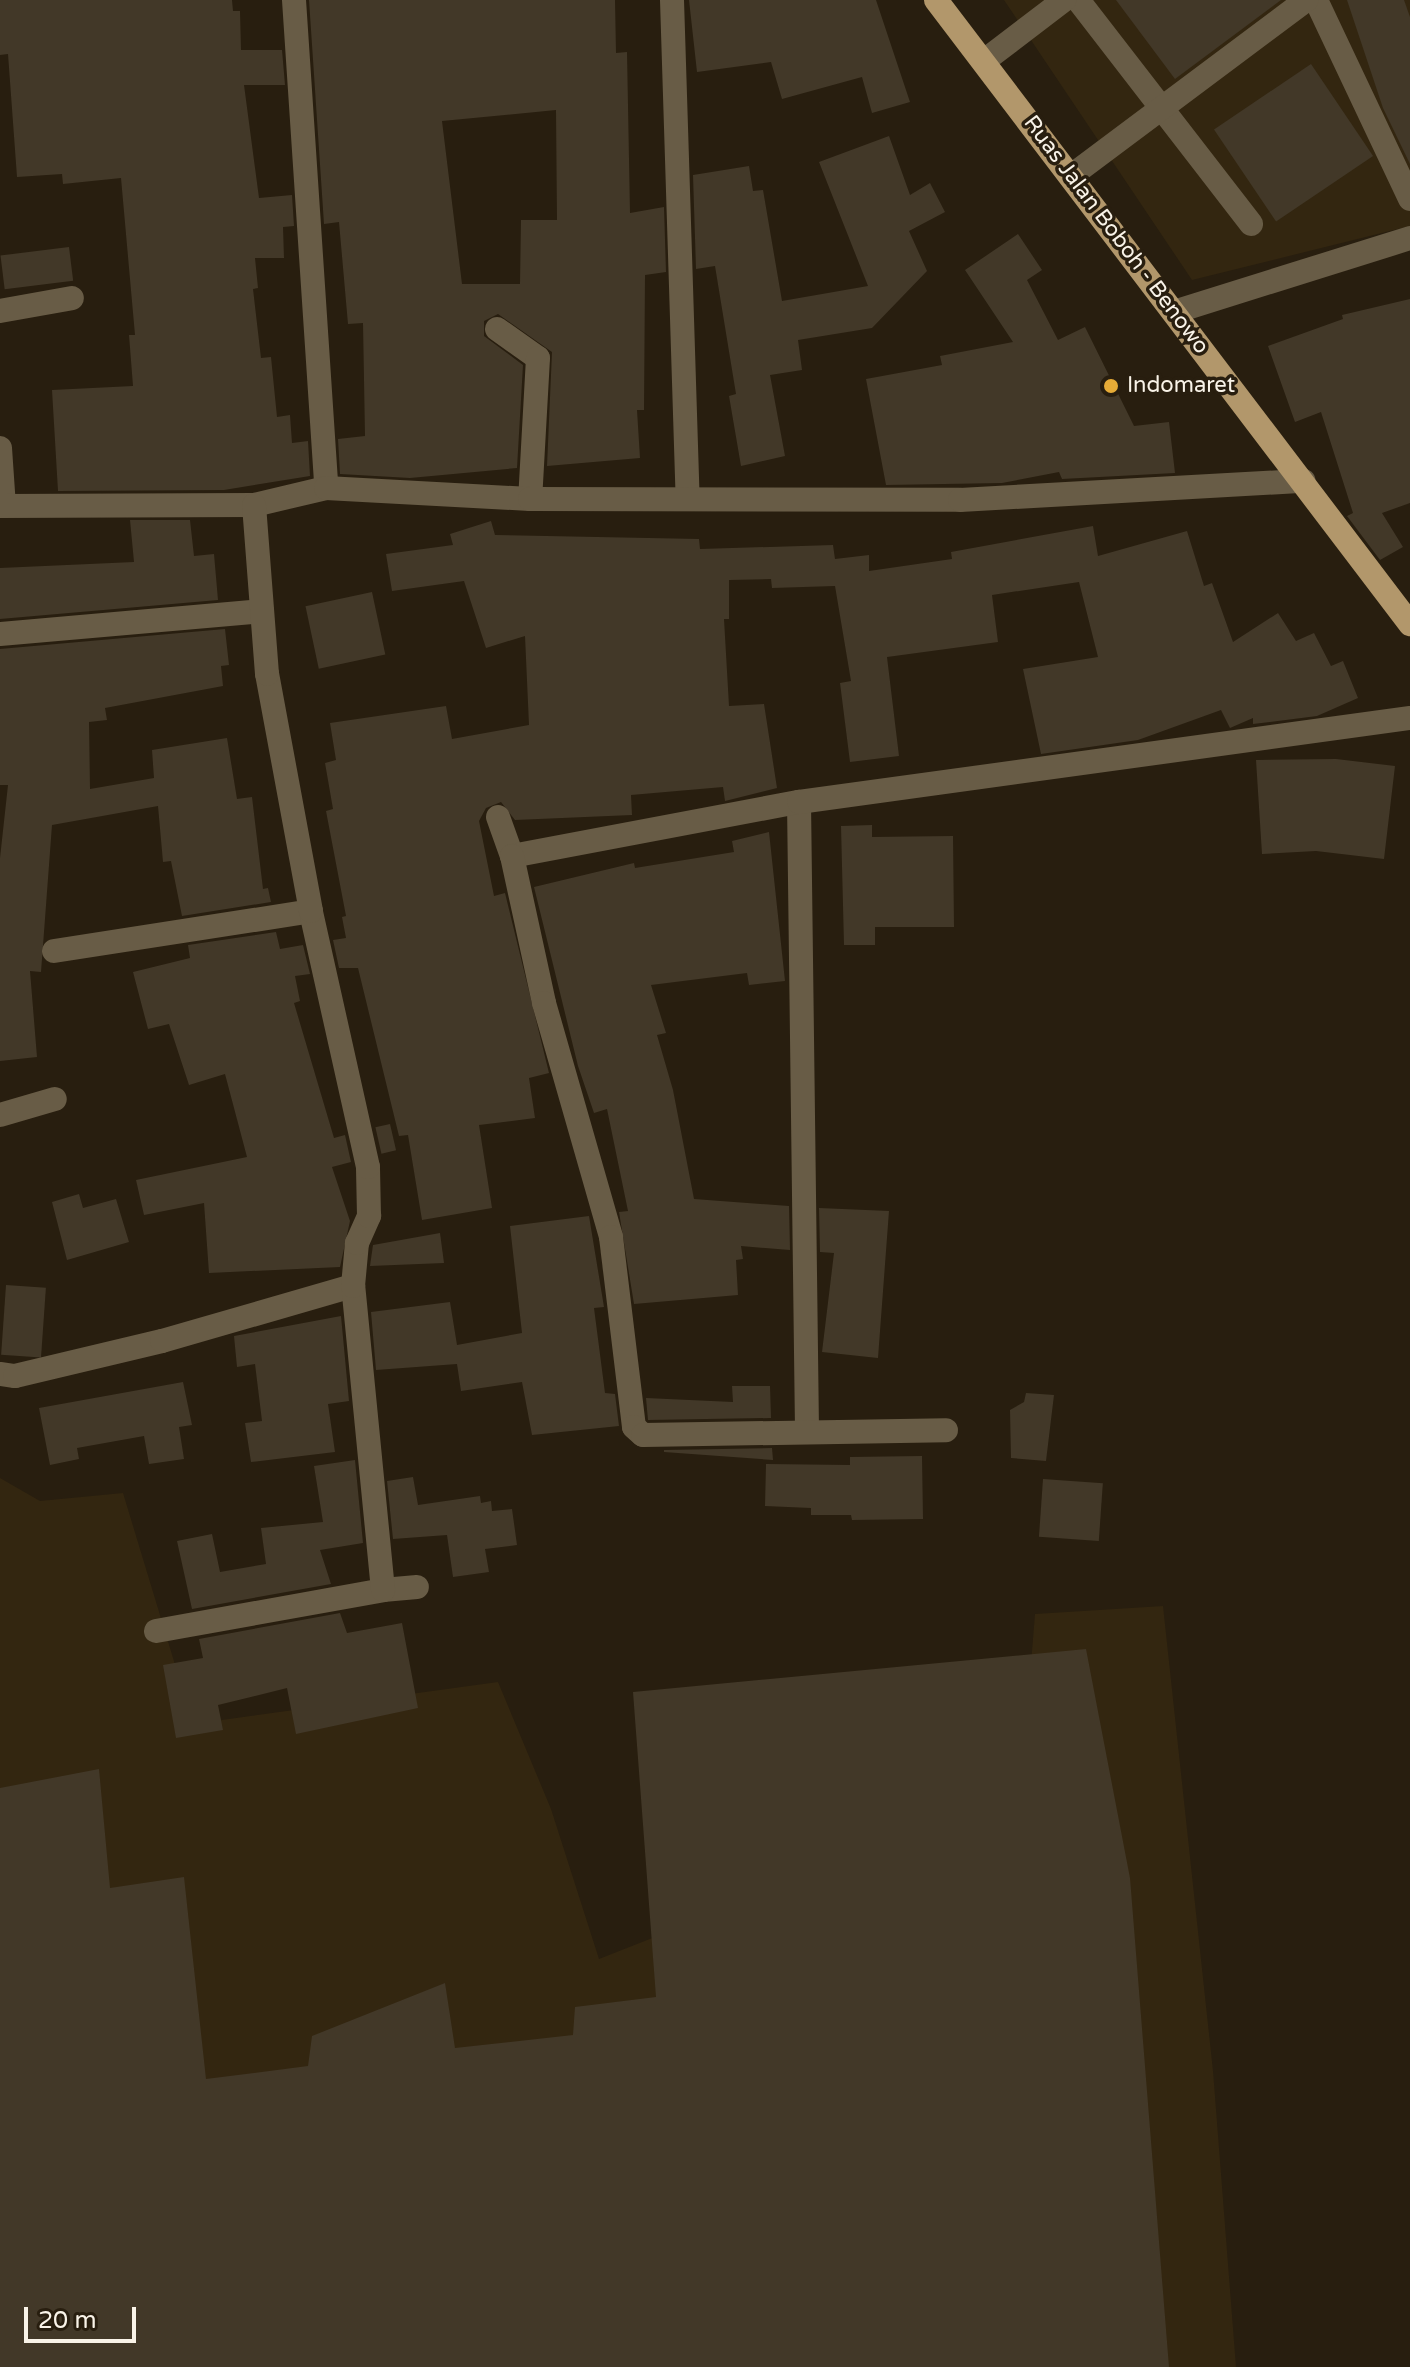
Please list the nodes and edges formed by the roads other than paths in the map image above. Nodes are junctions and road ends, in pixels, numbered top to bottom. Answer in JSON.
{"nodes":[{"id":1,"x":294,"y":0,"type":"edge"},
{"id":2,"x":672,"y":0,"type":"edge"},
{"id":3,"x":936,"y":0,"type":"edge"},
{"id":4,"x":1064,"y":0,"type":"edge"},
{"id":5,"x":1078,"y":0,"type":"edge"},
{"id":6,"x":1306,"y":0,"type":"edge"},
{"id":7,"x":1316,"y":0,"type":"edge"},
{"id":8,"x":984,"y":61,"type":"junction"},
{"id":9,"x":1161,"y":107,"type":"junction"},
{"id":10,"x":1071,"y":176,"type":"junction"},
{"id":11,"x":1410,"y":199,"type":"edge"},
{"id":12,"x":1251,"y":224,"type":"dead end"},
{"id":13,"x":1410,"y":238,"type":"edge"},
{"id":14,"x":72,"y":298,"type":"dead end"},
{"id":15,"x":0,"y":311,"type":"edge"},
{"id":16,"x":1174,"y":312,"type":"junction"},
{"id":17,"x":497,"y":329,"type":"dead end"},
{"id":18,"x":0,"y":448,"type":"edge"},
{"id":19,"x":1303,"y":481,"type":"junction"},
{"id":20,"x":326,"y":488,"type":"junction"},
{"id":21,"x":688,"y":498,"type":"junction"},
{"id":22,"x":530,"y":499,"type":"junction"},
{"id":23,"x":254,"y":505,"type":"junction"},
{"id":24,"x":2,"y":506,"type":"edge"},
{"id":25,"x":262,"y":611,"type":"junction"},
{"id":26,"x":1410,"y":624,"type":"edge"},
{"id":27,"x":0,"y":634,"type":"edge"},
{"id":28,"x":1410,"y":718,"type":"edge"},
{"id":29,"x":799,"y":802,"type":"junction"},
{"id":30,"x":498,"y":817,"type":"dead end"},
{"id":31,"x":512,"y":856,"type":"junction"},
{"id":32,"x":311,"y":911,"type":"junction"},
{"id":33,"x":54,"y":951,"type":"dead end"},
{"id":34,"x":55,"y":1099,"type":"dead end"},
{"id":35,"x":0,"y":1115,"type":"edge"},
{"id":36,"x":353,"y":1286,"type":"junction"},
{"id":37,"x":0,"y":1374,"type":"edge"},
{"id":38,"x":807,"y":1429,"type":"junction"},
{"id":39,"x":946,"y":1430,"type":"dead end"},
{"id":40,"x":417,"y":1587,"type":"dead end"},
{"id":41,"x":383,"y":1590,"type":"junction"},
{"id":42,"x":156,"y":1631,"type":"dead end"}],
"edges":[{"from":1,"to":20,"type":"street"},
{"from":2,"to":21,"type":"street"},
{"from":3,"to":8,"type":"main road","name":"Ruas Jalan Boboh - Benowo"},
{"from":4,"to":8,"type":"street"},
{"from":5,"to":9,"type":"street"},
{"from":6,"to":9,"type":"street"},
{"from":7,"to":11,"type":"street"},
{"from":8,"to":10,"type":"main road","name":"Ruas Jalan Boboh - Benowo"},
{"from":9,"to":10,"type":"street"},
{"from":9,"to":12,"type":"street"},
{"from":10,"to":16,"type":"main road","name":"Ruas Jalan Boboh - Benowo"},
{"from":13,"to":16,"type":"street"},
{"from":14,"to":15,"type":"street"},
{"from":16,"to":19,"type":"main road","name":"Ruas Jalan Boboh - Benowo"},
{"from":17,"to":22,"type":"street"},
{"from":18,"to":24,"type":"street"},
{"from":19,"to":21,"type":"street"},
{"from":19,"to":26,"type":"main road","name":"Ruas Jalan Boboh - Benowo"},
{"from":20,"to":22,"type":"street"},
{"from":20,"to":23,"type":"street"},
{"from":21,"to":22,"type":"street"},
{"from":23,"to":24,"type":"street"},
{"from":23,"to":25,"type":"street"},
{"from":25,"to":27,"type":"street"},
{"from":25,"to":32,"type":"street"},
{"from":28,"to":29,"type":"street"},
{"from":29,"to":31,"type":"street"},
{"from":29,"to":38,"type":"street"},
{"from":30,"to":31,"type":"street"},
{"from":31,"to":38,"type":"street"},
{"from":32,"to":33,"type":"street"},
{"from":32,"to":36,"type":"street"},
{"from":34,"to":35,"type":"street"},
{"from":36,"to":37,"type":"street"},
{"from":36,"to":41,"type":"street"},
{"from":38,"to":39,"type":"street"},
{"from":40,"to":41,"type":"street"},
{"from":41,"to":42,"type":"street"}]}
